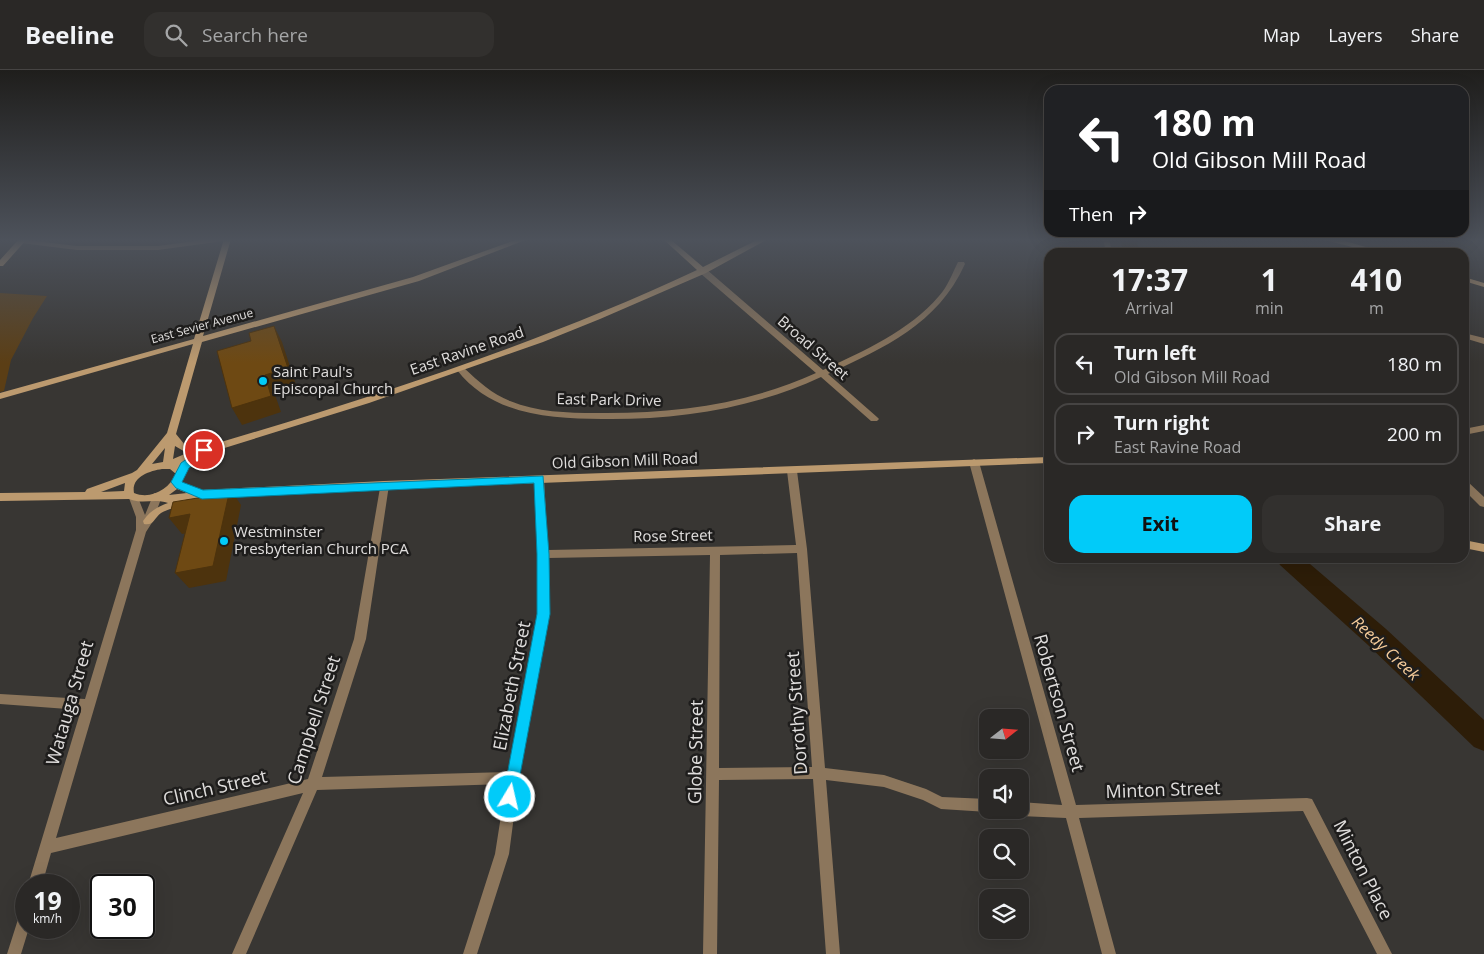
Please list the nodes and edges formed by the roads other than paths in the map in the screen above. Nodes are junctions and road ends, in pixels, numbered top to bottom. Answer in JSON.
{"nodes":[{"id":1,"x":215,"y":280,"type":"edge"},
{"id":2,"x":412,"y":280,"type":"edge"},
{"id":3,"x":683,"y":280,"type":"edge"},
{"id":4,"x":715,"y":280,"type":"edge"},
{"id":5,"x":954,"y":280,"type":"edge"},
{"id":6,"x":1469,"y":281,"type":"edge"},
{"id":7,"x":1484,"y":285,"type":"edge"},
{"id":8,"x":1469,"y":336,"type":"edge"},
{"id":9,"x":198,"y":340,"type":"junction"},
{"id":10,"x":1484,"y":341,"type":"edge"},
{"id":11,"x":461,"y":370,"type":"junction"},
{"id":12,"x":822,"y":374,"type":"junction"},
{"id":13,"x":0,"y":396,"type":"edge"},
{"id":14,"x":874,"y":420,"type":"dead end"},
{"id":15,"x":1484,"y":428,"type":"edge"},
{"id":16,"x":1469,"y":430,"type":"edge"},
{"id":17,"x":171,"y":434,"type":"junction"},
{"id":18,"x":204,"y":450,"type":"junction"},
{"id":19,"x":1044,"y":460,"type":"edge"},
{"id":20,"x":974,"y":462,"type":"junction"},
{"id":21,"x":170,"y":465,"type":"junction"},
{"id":22,"x":792,"y":471,"type":"junction"},
{"id":23,"x":138,"y":474,"type":"junction"},
{"id":24,"x":178,"y":478,"type":"junction"},
{"id":25,"x":539,"y":479,"type":"junction"},
{"id":26,"x":384,"y":486,"type":"junction"},
{"id":27,"x":1469,"y":489,"type":"edge"},
{"id":28,"x":85,"y":494,"type":"junction"},
{"id":29,"x":202,"y":494,"type":"junction"},
{"id":30,"x":132,"y":496,"type":"junction"},
{"id":31,"x":158,"y":496,"type":"junction"},
{"id":32,"x":0,"y":497,"type":"edge"},
{"id":33,"x":1484,"y":503,"type":"edge"},
{"id":34,"x":145,"y":526,"type":"junction"},
{"id":35,"x":1469,"y":545,"type":"edge"},
{"id":36,"x":1484,"y":548,"type":"edge"},
{"id":37,"x":802,"y":549,"type":"junction"},
{"id":38,"x":715,"y":550,"type":"junction"},
{"id":39,"x":543,"y":554,"type":"junction"},
{"id":40,"x":0,"y":699,"type":"edge"},
{"id":41,"x":88,"y":705,"type":"junction"},
{"id":42,"x":713,"y":774,"type":"junction"},
{"id":43,"x":818,"y":774,"type":"junction"},
{"id":44,"x":513,"y":778,"type":"junction"},
{"id":45,"x":313,"y":784,"type":"junction"},
{"id":46,"x":1307,"y":804,"type":"joint"},
{"id":47,"x":979,"y":805,"type":"edge"},
{"id":48,"x":1029,"y":809,"type":"edge"},
{"id":49,"x":1071,"y":812,"type":"junction"},
{"id":50,"x":48,"y":847,"type":"junction"},
{"id":51,"x":39,"y":874,"type":"edge"},
{"id":52,"x":18,"y":939,"type":"edge"},
{"id":53,"x":14,"y":954,"type":"edge"},
{"id":54,"x":239,"y":954,"type":"edge"},
{"id":55,"x":470,"y":954,"type":"edge"},
{"id":56,"x":710,"y":954,"type":"edge"},
{"id":57,"x":833,"y":954,"type":"edge"},
{"id":58,"x":1108,"y":954,"type":"edge"},
{"id":59,"x":1385,"y":954,"type":"edge"}],
"edges":[{"from":1,"to":9,"type":"street"},
{"from":2,"to":9,"type":"street","name":"East Sevier Avenue"},
{"from":3,"to":11,"type":"street","name":"East Ravine Road"},
{"from":4,"to":12,"type":"street","name":"Broad Street"},
{"from":5,"to":12,"type":"street","name":"East Park Drive"},
{"from":6,"to":7,"type":"street"},
{"from":8,"to":10,"type":"street"},
{"from":9,"to":13,"type":"street","name":"East Sevier Avenue"},
{"from":9,"to":17,"type":"street"},
{"from":11,"to":12,"type":"street","name":"East Park Drive"},
{"from":11,"to":18,"type":"street","name":"East Ravine Road"},
{"from":12,"to":14,"type":"street","name":"Broad Street"},
{"from":15,"to":16,"type":"street"},
{"from":17,"to":18,"type":"street"},
{"from":17,"to":21,"type":"street"},
{"from":17,"to":23,"type":"street"},
{"from":18,"to":21,"type":"street","name":"East Ravine Road"},
{"from":18,"to":24,"type":"street","name":"East Ravine Road"},
{"from":19,"to":20,"type":"street","name":"Old Gibson Mill Road"},
{"from":20,"to":22,"type":"street","name":"Old Gibson Mill Road"},
{"from":20,"to":49,"type":"street","name":"Robertson Street"},
{"from":21,"to":23,"type":"street","name":"East Ravine Road"},
{"from":21,"to":24,"type":"street","name":"Old Gibson Mill Road"},
{"from":22,"to":25,"type":"street","name":"Old Gibson Mill Road"},
{"from":22,"to":37,"type":"street","name":"Dorothy Street"},
{"from":23,"to":28,"type":"street"},
{"from":23,"to":30,"type":"street"},
{"from":24,"to":29,"type":"street","name":"Old Gibson Mill Road"},
{"from":24,"to":31,"type":"street","name":"East Ravine Road"},
{"from":25,"to":26,"type":"street","name":"Old Gibson Mill Road"},
{"from":25,"to":39,"type":"street","name":"Elizabeth Street"},
{"from":26,"to":29,"type":"street","name":"Old Gibson Mill Road"},
{"from":26,"to":45,"type":"street","name":"Campbell Street"},
{"from":27,"to":33,"type":"street"},
{"from":28,"to":30,"type":"street"},
{"from":28,"to":32,"type":"street"},
{"from":29,"to":31,"type":"street","name":"Old Gibson Mill Road"},
{"from":29,"to":34,"type":"street"},
{"from":30,"to":31,"type":"street","name":"Old Gibson Mill Road"},
{"from":30,"to":34,"type":"street","name":"Watauga Street"},
{"from":31,"to":34,"type":"street","name":"Watauga Street"},
{"from":34,"to":41,"type":"street","name":"Watauga Street"},
{"from":35,"to":36,"type":"street"},
{"from":37,"to":38,"type":"street","name":"Rose Street"},
{"from":37,"to":43,"type":"street","name":"Dorothy Street"},
{"from":38,"to":39,"type":"street","name":"Rose Street"},
{"from":38,"to":42,"type":"street","name":"Globe Street"},
{"from":39,"to":44,"type":"street","name":"Elizabeth Street"},
{"from":40,"to":41,"type":"street"},
{"from":41,"to":50,"type":"street","name":"Watauga Street"},
{"from":42,"to":43,"type":"street"},
{"from":42,"to":56,"type":"street","name":"Globe Street"},
{"from":43,"to":47,"type":"street"},
{"from":43,"to":57,"type":"street","name":"Dorothy Street"},
{"from":44,"to":45,"type":"street","name":"Clinch Street"},
{"from":44,"to":55,"type":"street","name":"Elizabeth Street"},
{"from":45,"to":50,"type":"street","name":"Clinch Street"},
{"from":45,"to":54,"type":"street","name":"Campbell Street"},
{"from":46,"to":49,"type":"street","name":"Minton Street"},
{"from":46,"to":59,"type":"street","name":"Minton Place"},
{"from":48,"to":49,"type":"street","name":"Minton Street"},
{"from":49,"to":58,"type":"street","name":"Robertson Street"},
{"from":50,"to":51,"type":"street","name":"Watauga Street"},
{"from":52,"to":53,"type":"street"}]}
